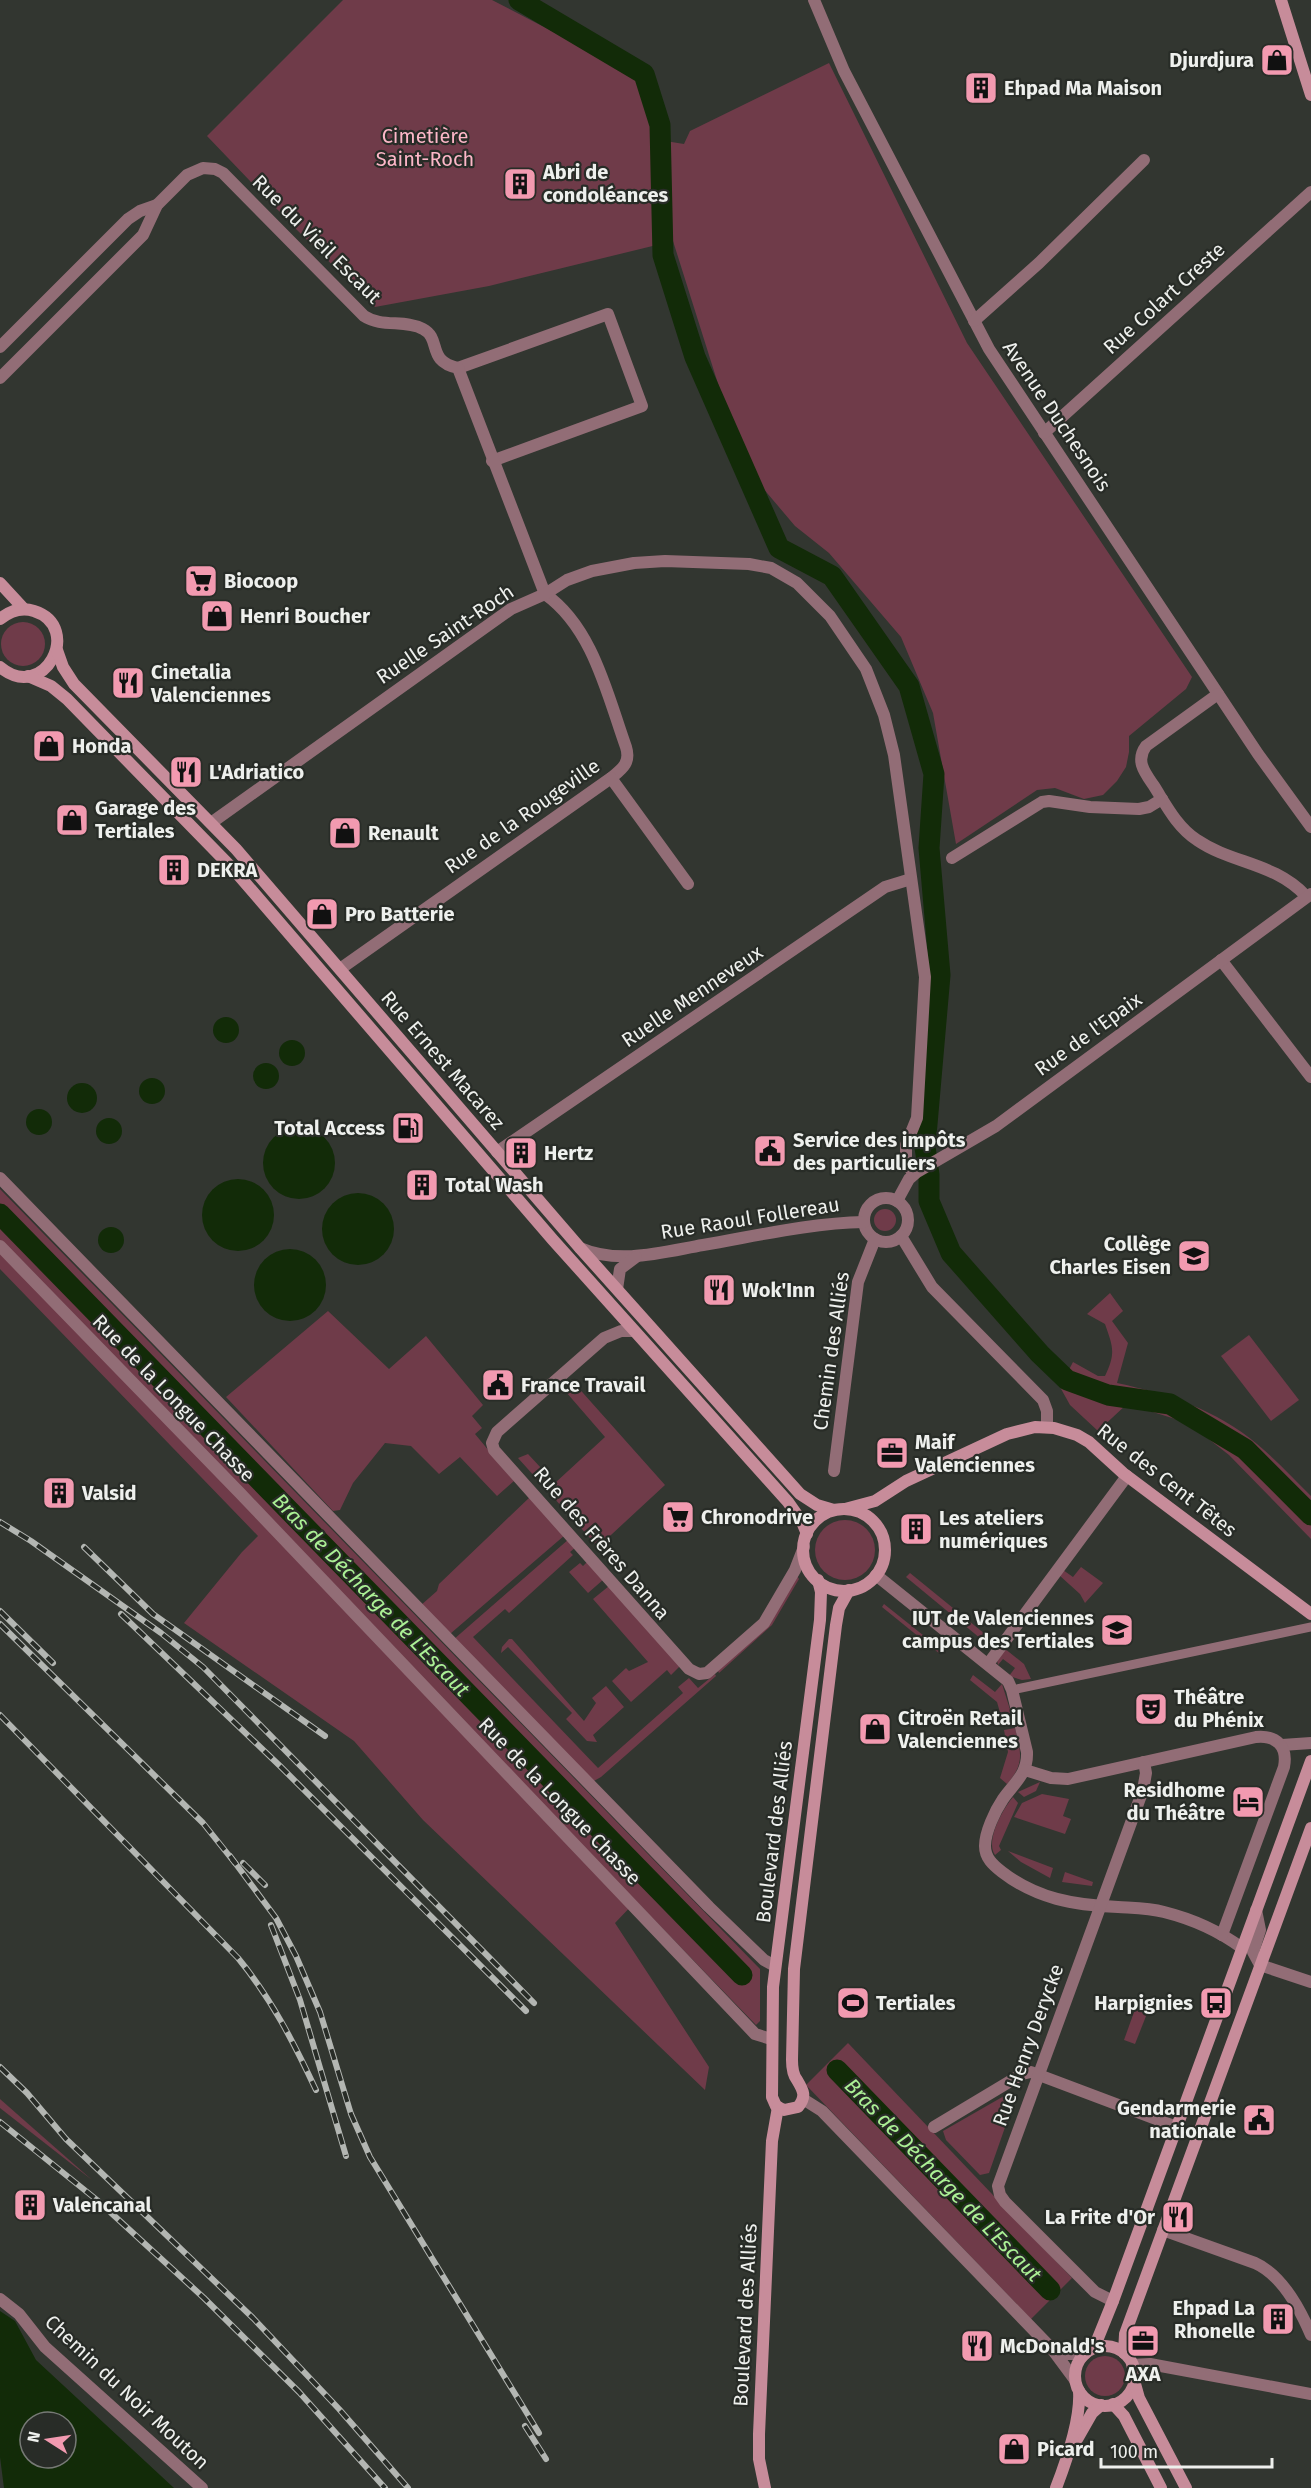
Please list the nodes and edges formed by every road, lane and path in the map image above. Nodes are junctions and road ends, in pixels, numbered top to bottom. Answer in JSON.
{"nodes":[{"id":1,"x":814,"y":0,"type":"edge"},
{"id":2,"x":1281,"y":0,"type":"edge"},
{"id":3,"x":1311,"y":95,"type":"edge"},
{"id":4,"x":1144,"y":160,"type":"dead end"},
{"id":5,"x":1311,"y":192,"type":"edge"},
{"id":6,"x":158,"y":205,"type":"junction"},
{"id":7,"x":974,"y":321,"type":"junction"},
{"id":8,"x":0,"y":347,"type":"edge"},
{"id":9,"x":458,"y":368,"type":"junction"},
{"id":10,"x":0,"y":378,"type":"edge"},
{"id":11,"x":1044,"y":433,"type":"junction"},
{"id":12,"x":492,"y":461,"type":"junction"},
{"id":13,"x":0,"y":583,"type":"edge"},
{"id":14,"x":545,"y":594,"type":"junction"},
{"id":15,"x":24,"y":609,"type":"junction"},
{"id":16,"x":0,"y":619,"type":"edge"},
{"id":17,"x":57,"y":650,"type":"junction"},
{"id":18,"x":3,"y":671,"type":"edge"},
{"id":19,"x":28,"y":676,"type":"junction"},
{"id":20,"x":1218,"y":694,"type":"junction"},
{"id":21,"x":611,"y":778,"type":"junction"},
{"id":22,"x":1162,"y":799,"type":"junction"},
{"id":23,"x":211,"y":823,"type":"junction"},
{"id":24,"x":1311,"y":827,"type":"edge"},
{"id":25,"x":952,"y":858,"type":"dead end"},
{"id":26,"x":911,"y":879,"type":"junction"},
{"id":27,"x":688,"y":884,"type":"dead end"},
{"id":28,"x":1308,"y":895,"type":"edge"},
{"id":29,"x":1221,"y":960,"type":"junction"},
{"id":30,"x":340,"y":969,"type":"junction"},
{"id":31,"x":1311,"y":1077,"type":"edge"},
{"id":32,"x":497,"y":1152,"type":"junction"},
{"id":33,"x":916,"y":1172,"type":"junction"},
{"id":34,"x":0,"y":1178,"type":"edge"},
{"id":35,"x":897,"y":1201,"type":"junction"},
{"id":36,"x":864,"y":1222,"type":"junction"},
{"id":37,"x":901,"y":1236,"type":"junction"},
{"id":38,"x":875,"y":1239,"type":"junction"},
{"id":39,"x":0,"y":1246,"type":"edge"},
{"id":40,"x":580,"y":1248,"type":"junction"},
{"id":41,"x":643,"y":1255,"type":"junction"},
{"id":42,"x":617,"y":1289,"type":"junction"},
{"id":43,"x":633,"y":1331,"type":"junction"},
{"id":44,"x":1047,"y":1427,"type":"junction"},
{"id":45,"x":834,"y":1470,"type":"dead end"},
{"id":46,"x":1127,"y":1476,"type":"junction"},
{"id":47,"x":883,"y":1497,"type":"junction"},
{"id":48,"x":840,"y":1509,"type":"junction"},
{"id":49,"x":877,"y":1525,"type":"junction"},
{"id":50,"x":805,"y":1541,"type":"junction"},
{"id":51,"x":876,"y":1575,"type":"junction"},
{"id":52,"x":818,"y":1580,"type":"junction"},
{"id":53,"x":849,"y":1590,"type":"junction"},
{"id":54,"x":1311,"y":1614,"type":"edge"},
{"id":55,"x":1311,"y":1627,"type":"edge"},
{"id":56,"x":988,"y":1664,"type":"junction"},
{"id":57,"x":1012,"y":1690,"type":"junction"},
{"id":58,"x":1311,"y":1743,"type":"edge"},
{"id":59,"x":1282,"y":1745,"type":"junction"},
{"id":60,"x":1311,"y":1761,"type":"edge"},
{"id":61,"x":1144,"y":1762,"type":"junction"},
{"id":62,"x":1024,"y":1770,"type":"junction"},
{"id":63,"x":1311,"y":1828,"type":"edge"},
{"id":64,"x":1100,"y":1906,"type":"junction"},
{"id":65,"x":1256,"y":1910,"type":"junction"},
{"id":66,"x":1222,"y":1935,"type":"junction"},
{"id":67,"x":1242,"y":1948,"type":"junction"},
{"id":68,"x":1260,"y":1965,"type":"junction"},
{"id":69,"x":776,"y":1966,"type":"junction"},
{"id":70,"x":1311,"y":1982,"type":"edge"},
{"id":71,"x":771,"y":2039,"type":"junction"},
{"id":72,"x":1038,"y":2074,"type":"junction"},
{"id":73,"x":797,"y":2081,"type":"junction"},
{"id":74,"x":772,"y":2089,"type":"junction"},
{"id":75,"x":803,"y":2099,"type":"junction"},
{"id":76,"x":778,"y":2108,"type":"junction"},
{"id":77,"x":934,"y":2127,"type":"dead end"},
{"id":78,"x":1177,"y":2127,"type":"junction"},
{"id":79,"x":1163,"y":2230,"type":"junction"},
{"id":80,"x":0,"y":2299,"type":"edge"},
{"id":81,"x":1113,"y":2301,"type":"junction"},
{"id":82,"x":1311,"y":2335,"type":"edge"},
{"id":83,"x":1052,"y":2349,"type":"junction"},
{"id":84,"x":1089,"y":2351,"type":"junction"},
{"id":85,"x":1124,"y":2353,"type":"junction"},
{"id":86,"x":1132,"y":2365,"type":"junction"},
{"id":87,"x":1134,"y":2380,"type":"junction"},
{"id":88,"x":1077,"y":2386,"type":"junction"},
{"id":89,"x":1311,"y":2394,"type":"edge"},
{"id":90,"x":1107,"y":2405,"type":"junction"},
{"id":91,"x":1069,"y":2454,"type":"junction"},
{"id":92,"x":201,"y":2488,"type":"edge"},
{"id":93,"x":765,"y":2488,"type":"edge"},
{"id":94,"x":1056,"y":2488,"type":"edge"},
{"id":95,"x":1161,"y":2488,"type":"edge"},
{"id":96,"x":1186,"y":2488,"type":"edge"}],
"edges":[{"from":1,"to":7,"type":"street","name":"Avenue Duchesnois"},
{"from":2,"to":3,"type":"main road"},
{"from":4,"to":7,"type":"street"},
{"from":5,"to":11,"type":"street","name":"Rue Colart Creste"},
{"from":6,"to":8,"type":"street","name":"Rue du Vieil Escaut"},
{"from":6,"to":9,"type":"street","name":"Rue du Vieil Escaut"},
{"from":6,"to":10,"type":"street","name":"Rue du Vieil Escaut"},
{"from":7,"to":11,"type":"street","name":"Avenue Duchesnois"},
{"from":9,"to":12,"type":"street"},
{"from":9,"to":12,"type":"street"},
{"from":11,"to":20,"type":"street","name":"Avenue Duchesnois"},
{"from":12,"to":14,"type":"street"},
{"from":13,"to":15,"type":"main road","name":"Rue Ernest Macarez"},
{"from":14,"to":21,"type":"street","name":"Rue de la Rougeville"},
{"from":14,"to":23,"type":"street","name":"Ruelle Saint-Roch"},
{"from":14,"to":26,"type":"street","name":"Ruelle Saint-Roch"},
{"from":15,"to":16,"type":"main road"},
{"from":15,"to":17,"type":"main road","name":"Rue Ernest Macarez"},
{"from":17,"to":19,"type":"main road"},
{"from":17,"to":23,"type":"main road","name":"Rue Ernest Macarez"},
{"from":18,"to":19,"type":"main road","name":"Rue Ernest Macarez"},
{"from":19,"to":43,"type":"main road","name":"Rue Ernest Macarez"},
{"from":20,"to":22,"type":"street"},
{"from":20,"to":24,"type":"street","name":"Avenue Duchesnois"},
{"from":21,"to":27,"type":"street"},
{"from":21,"to":30,"type":"street","name":"Rue de la Rougeville"},
{"from":22,"to":25,"type":"street"},
{"from":22,"to":28,"type":"street"},
{"from":23,"to":30,"type":"main road","name":"Rue Ernest Macarez"},
{"from":26,"to":32,"type":"street","name":"Ruelle Menneveux"},
{"from":26,"to":33,"type":"street","name":"Ruelle Saint-Roch"},
{"from":28,"to":29,"type":"street","name":"Rue de l'Epaix"},
{"from":29,"to":31,"type":"street"},
{"from":29,"to":33,"type":"street","name":"Rue de l'Epaix"},
{"from":30,"to":32,"type":"main road","name":"Rue Ernest Macarez"},
{"from":32,"to":40,"type":"main road","name":"Rue Ernest Macarez"},
{"from":33,"to":35,"type":"street","name":"Rue de l'Epaix"},
{"from":34,"to":69,"type":"street","name":"Rue de la Longue Chasse"},
{"from":35,"to":36,"type":"street"},
{"from":35,"to":37,"type":"street"},
{"from":36,"to":38,"type":"street"},
{"from":36,"to":41,"type":"street","name":"Rue Raoul Follereau"},
{"from":37,"to":38,"type":"street"},
{"from":37,"to":44,"type":"street"},
{"from":38,"to":45,"type":"street","name":"Chemin des Alliés"},
{"from":39,"to":71,"type":"street","name":"Rue de la Longue Chasse"},
{"from":40,"to":41,"type":"street","name":"Rue Raoul Follereau"},
{"from":40,"to":42,"type":"main road","name":"Rue Ernest Macarez"},
{"from":41,"to":42,"type":"street","name":"Rue Raoul Follereau"},
{"from":42,"to":48,"type":"main road","name":"Rue Ernest Macarez"},
{"from":43,"to":50,"type":"main road","name":"Rue Ernest Macarez"},
{"from":43,"to":50,"type":"street","name":"Rue des Frères Danna"},
{"from":44,"to":46,"type":"main road","name":"Rue des Cent Têtes"},
{"from":44,"to":47,"type":"main road"},
{"from":46,"to":54,"type":"main road","name":"Rue des Cent Têtes"},
{"from":46,"to":56,"type":"street"},
{"from":47,"to":48,"type":"main road"},
{"from":47,"to":49,"type":"main road"},
{"from":48,"to":49,"type":"main road"},
{"from":48,"to":50,"type":"main road"},
{"from":49,"to":51,"type":"main road"},
{"from":50,"to":52,"type":"main road"},
{"from":51,"to":53,"type":"main road"},
{"from":51,"to":56,"type":"street"},
{"from":52,"to":53,"type":"main road"},
{"from":52,"to":69,"type":"main road","name":"Boulevard des Alliés"},
{"from":53,"to":73,"type":"main road","name":"Boulevard des Alliés"},
{"from":55,"to":57,"type":"street"},
{"from":56,"to":57,"type":"street"},
{"from":57,"to":62,"type":"street"},
{"from":58,"to":59,"type":"street"},
{"from":59,"to":61,"type":"street"},
{"from":59,"to":66,"type":"street"},
{"from":60,"to":65,"type":"main road"},
{"from":61,"to":62,"type":"street"},
{"from":61,"to":64,"type":"street","name":"Rue Henry Derycke"},
{"from":62,"to":64,"type":"street"},
{"from":63,"to":68,"type":"main road"},
{"from":64,"to":66,"type":"street"},
{"from":64,"to":72,"type":"street","name":"Rue Henry Derycke"},
{"from":65,"to":67,"type":"main road"},
{"from":65,"to":68,"type":"street"},
{"from":66,"to":67,"type":"street"},
{"from":67,"to":78,"type":"main road"},
{"from":68,"to":70,"type":"street"},
{"from":68,"to":79,"type":"main road"},
{"from":69,"to":71,"type":"main road","name":"Boulevard des Alliés"},
{"from":71,"to":74,"type":"main road","name":"Boulevard des Alliés"},
{"from":72,"to":77,"type":"street"},
{"from":72,"to":78,"type":"street"},
{"from":72,"to":81,"type":"street","name":"Rue Henry Derycke"},
{"from":73,"to":74,"type":"main road"},
{"from":73,"to":75,"type":"main road","name":"Boulevard des Alliés"},
{"from":74,"to":76,"type":"main road","name":"Boulevard des Alliés"},
{"from":75,"to":76,"type":"main road"},
{"from":75,"to":83,"type":"street"},
{"from":76,"to":93,"type":"main road","name":"Boulevard des Alliés"},
{"from":78,"to":81,"type":"main road"},
{"from":79,"to":82,"type":"street"},
{"from":79,"to":85,"type":"main road"},
{"from":80,"to":92,"type":"street","name":"Chemin du Noir Mouton"},
{"from":81,"to":84,"type":"main road"},
{"from":83,"to":84,"type":"street"},
{"from":83,"to":88,"type":"street"},
{"from":84,"to":85,"type":"main road"},
{"from":84,"to":88,"type":"main road"},
{"from":85,"to":86,"type":"main road"},
{"from":86,"to":87,"type":"main road"},
{"from":86,"to":89,"type":"street"},
{"from":87,"to":90,"type":"main road"},
{"from":87,"to":96,"type":"main road"},
{"from":88,"to":90,"type":"main road"},
{"from":88,"to":91,"type":"main road"},
{"from":90,"to":91,"type":"main road"},
{"from":90,"to":95,"type":"main road"},
{"from":91,"to":94,"type":"main road"}]}
